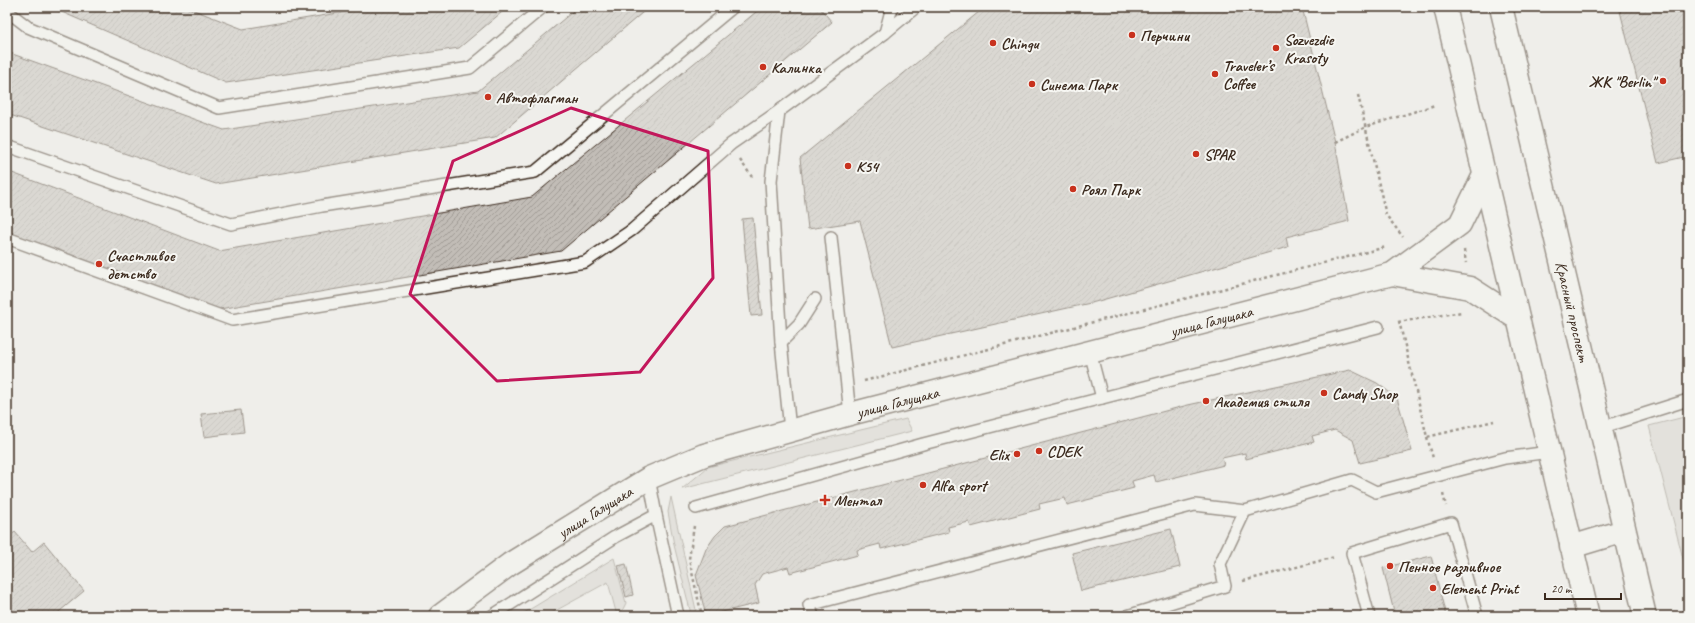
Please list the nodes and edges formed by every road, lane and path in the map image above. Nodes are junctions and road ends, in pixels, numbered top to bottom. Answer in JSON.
{"nodes":[{"id":1,"x":543,"y":7,"type":"edge"},
{"id":2,"x":733,"y":7,"type":"edge"},
{"id":3,"x":892,"y":7,"type":"edge"},
{"id":4,"x":916,"y":7,"type":"edge"},
{"id":5,"x":1445,"y":7,"type":"edge"},
{"id":6,"x":1501,"y":7,"type":"edge"},
{"id":7,"x":7,"y":11,"type":"edge"},
{"id":8,"x":885,"y":33,"type":"junction"},
{"id":9,"x":1358,"y":95,"type":"dead end"},
{"id":10,"x":1435,"y":105,"type":"dead end"},
{"id":11,"x":779,"y":111,"type":"junction"},
{"id":12,"x":1366,"y":127,"type":"junction"},
{"id":13,"x":1335,"y":142,"type":"dead end"},
{"id":14,"x":7,"y":146,"type":"edge"},
{"id":15,"x":1484,"y":175,"type":"junction"},
{"id":16,"x":831,"y":236,"type":"dead end"},
{"id":17,"x":7,"y":238,"type":"edge"},
{"id":18,"x":1406,"y":242,"type":"dead end"},
{"id":19,"x":1391,"y":246,"type":"dead end"},
{"id":20,"x":1463,"y":247,"type":"dead end"},
{"id":21,"x":1466,"y":266,"type":"dead end"},
{"id":22,"x":1392,"y":274,"type":"junction"},
{"id":23,"x":815,"y":299,"type":"dead end"},
{"id":24,"x":1467,"y":311,"type":"dead end"},
{"id":25,"x":1518,"y":320,"type":"junction"},
{"id":26,"x":1378,"y":328,"type":"dead end"},
{"id":27,"x":781,"y":342,"type":"junction"},
{"id":28,"x":1090,"y":352,"type":"junction"},
{"id":29,"x":847,"y":385,"type":"junction"},
{"id":30,"x":1102,"y":398,"type":"junction"},
{"id":31,"x":1688,"y":400,"type":"edge"},
{"id":32,"x":850,"y":414,"type":"junction"},
{"id":33,"x":1494,"y":421,"type":"dead end"},
{"id":34,"x":1600,"y":428,"type":"junction"},
{"id":35,"x":790,"y":430,"type":"junction"},
{"id":36,"x":1549,"y":452,"type":"junction"},
{"id":37,"x":649,"y":478,"type":"junction"},
{"id":38,"x":696,"y":508,"type":"joint"},
{"id":39,"x":1245,"y":511,"type":"junction"},
{"id":40,"x":656,"y":515,"type":"junction"},
{"id":41,"x":1624,"y":531,"type":"junction"},
{"id":42,"x":1571,"y":547,"type":"junction"},
{"id":43,"x":1325,"y":560,"type":"dead end"},
{"id":44,"x":1225,"y":586,"type":"junction"},
{"id":45,"x":1542,"y":612,"type":"dead end"},
{"id":46,"x":496,"y":615,"type":"edge"},
{"id":47,"x":440,"y":616,"type":"edge"},
{"id":48,"x":678,"y":616,"type":"edge"},
{"id":49,"x":702,"y":616,"type":"edge"},
{"id":50,"x":739,"y":616,"type":"edge"},
{"id":51,"x":754,"y":616,"type":"edge"},
{"id":52,"x":813,"y":616,"type":"edge"},
{"id":53,"x":1127,"y":616,"type":"edge"},
{"id":54,"x":1369,"y":616,"type":"edge"},
{"id":55,"x":1477,"y":616,"type":"edge"},
{"id":56,"x":1521,"y":616,"type":"edge"},
{"id":57,"x":1588,"y":616,"type":"edge"},
{"id":58,"x":1644,"y":616,"type":"edge"}],
"edges":[{"from":1,"to":7,"type":"lane"},
{"from":2,"to":14,"type":"lane"},
{"from":3,"to":8,"type":"lane"},
{"from":4,"to":8,"type":"lane"},
{"from":5,"to":15,"type":"main road"},
{"from":6,"to":34,"type":"main road","name":"Красный проспект"},
{"from":8,"to":11,"type":"lane"},
{"from":9,"to":12,"type":"path"},
{"from":10,"to":12,"type":"path"},
{"from":11,"to":17,"type":"lane"},
{"from":11,"to":27,"type":"lane"},
{"from":12,"to":13,"type":"path"},
{"from":12,"to":18,"type":"path"},
{"from":15,"to":22,"type":"main road"},
{"from":15,"to":25,"type":"main road"},
{"from":16,"to":29,"type":"lane"},
{"from":19,"to":29,"type":"path"},
{"from":20,"to":21,"type":"path"},
{"from":22,"to":25,"type":"main road"},
{"from":22,"to":28,"type":"main road","name":"улица Галущака"},
{"from":23,"to":27,"type":"lane"},
{"from":24,"to":33,"type":"path"},
{"from":25,"to":36,"type":"main road"},
{"from":26,"to":30,"type":"lane"},
{"from":27,"to":35,"type":"lane"},
{"from":28,"to":30,"type":"lane"},
{"from":28,"to":32,"type":"main road","name":"улица Галущака"},
{"from":29,"to":32,"type":"lane"},
{"from":30,"to":38,"type":"lane"},
{"from":31,"to":34,"type":"lane"},
{"from":32,"to":35,"type":"main road","name":"улица Галущака"},
{"from":34,"to":41,"type":"main road","name":"Красный проспект"},
{"from":35,"to":37,"type":"main road","name":"улица Галущака"},
{"from":36,"to":39,"type":"lane"},
{"from":36,"to":42,"type":"main road"},
{"from":37,"to":40,"type":"lane"},
{"from":37,"to":47,"type":"main road","name":"улица Галущака"},
{"from":38,"to":49,"type":"path"},
{"from":39,"to":44,"type":"lane"},
{"from":39,"to":52,"type":"lane"},
{"from":40,"to":46,"type":"lane"},
{"from":40,"to":48,"type":"lane"},
{"from":41,"to":42,"type":"main road"},
{"from":41,"to":58,"type":"main road","name":"Красный проспект"},
{"from":42,"to":57,"type":"main road"},
{"from":43,"to":44,"type":"path"},
{"from":44,"to":53,"type":"lane"},
{"from":45,"to":56,"type":"path"},
{"from":50,"to":51,"type":"path"},
{"from":54,"to":55,"type":"lane"}]}
